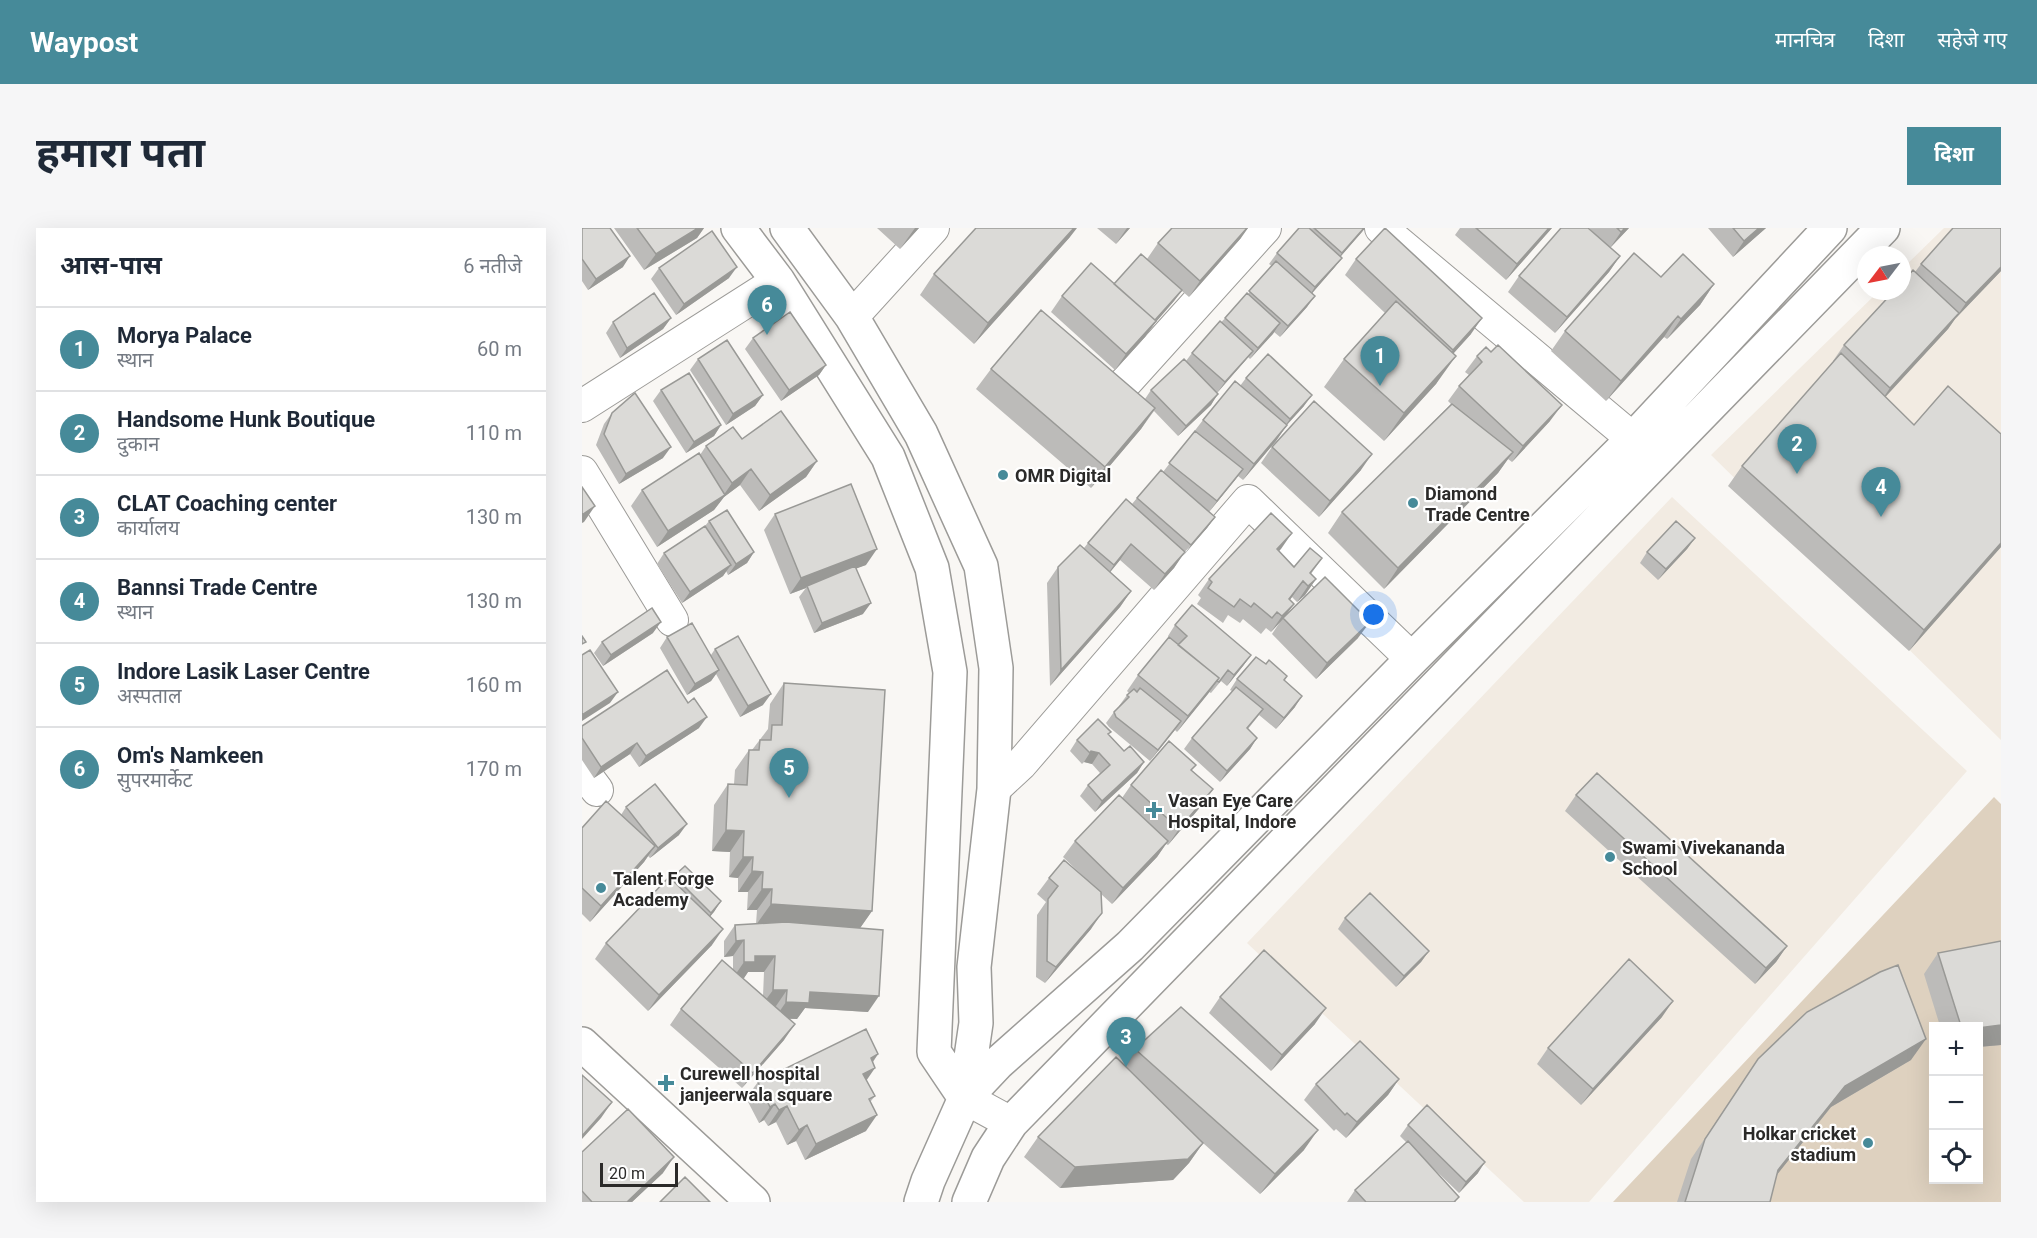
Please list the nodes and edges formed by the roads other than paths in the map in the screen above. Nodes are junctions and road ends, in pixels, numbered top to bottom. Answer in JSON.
{"nodes":[{"id":1,"x":738,"y":228,"type":"edge"},
{"id":2,"x":787,"y":228,"type":"edge"},
{"id":3,"x":933,"y":228,"type":"edge"},
{"id":4,"x":1265,"y":228,"type":"edge"},
{"id":5,"x":1380,"y":228,"type":"edge"},
{"id":6,"x":1830,"y":228,"type":"edge"},
{"id":7,"x":1883,"y":228,"type":"edge"},
{"id":8,"x":778,"y":281,"type":"junction"},
{"id":9,"x":852,"y":317,"type":"junction"},
{"id":10,"x":1116,"y":393,"type":"edge"},
{"id":11,"x":582,"y":406,"type":"edge"},
{"id":12,"x":1633,"y":439,"type":"junction"},
{"id":13,"x":582,"y":472,"type":"edge"},
{"id":14,"x":672,"y":620,"type":"dead end"},
{"id":15,"x":1412,"y":658,"type":"junction"},
{"id":16,"x":994,"y":789,"type":"junction"},
{"id":17,"x":582,"y":1044,"type":"edge"},
{"id":18,"x":965,"y":1098,"type":"junction"},
{"id":19,"x":1011,"y":1123,"type":"junction"},
{"id":20,"x":753,"y":1202,"type":"edge"},
{"id":21,"x":921,"y":1202,"type":"edge"},
{"id":22,"x":969,"y":1202,"type":"edge"}],
"edges":[{"from":1,"to":8,"type":"main road"},
{"from":2,"to":9,"type":"main road"},
{"from":3,"to":9,"type":"street"},
{"from":4,"to":10,"type":"street"},
{"from":5,"to":12,"type":"street"},
{"from":6,"to":12,"type":"main road"},
{"from":7,"to":19,"type":"main road"},
{"from":8,"to":11,"type":"street"},
{"from":8,"to":18,"type":"main road"},
{"from":9,"to":16,"type":"main road"},
{"from":12,"to":15,"type":"main road"},
{"from":13,"to":14,"type":"street"},
{"from":15,"to":16,"type":"street"},
{"from":15,"to":18,"type":"main road"},
{"from":16,"to":18,"type":"main road"},
{"from":17,"to":20,"type":"main road"},
{"from":18,"to":19,"type":"street"},
{"from":18,"to":21,"type":"main road"},
{"from":19,"to":22,"type":"main road"}]}
